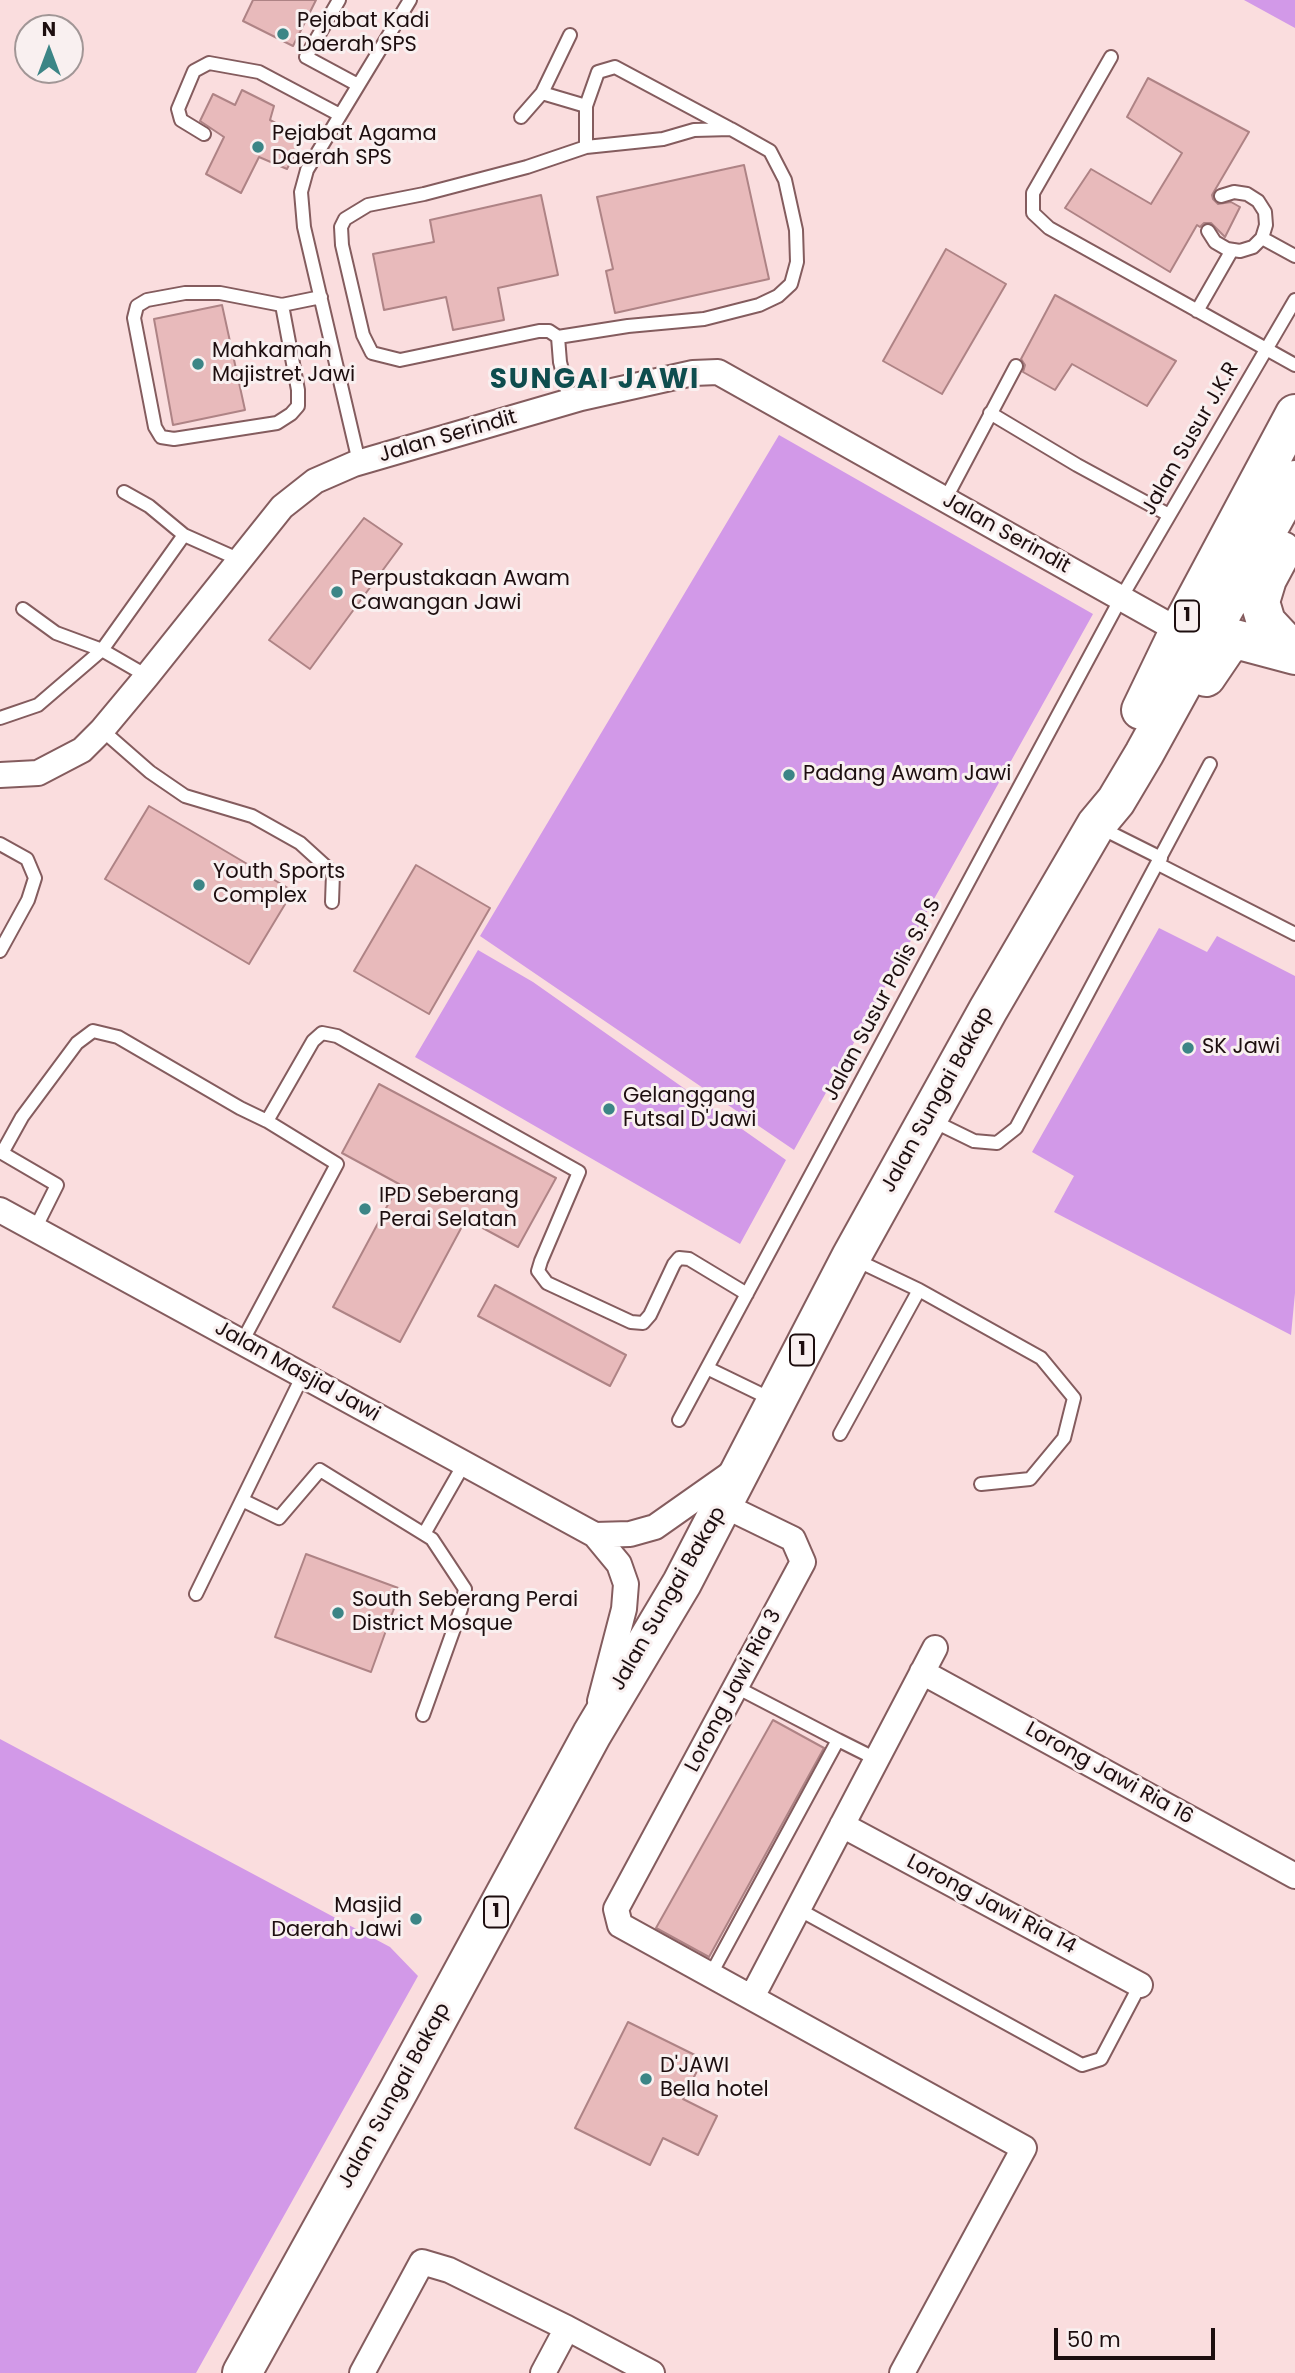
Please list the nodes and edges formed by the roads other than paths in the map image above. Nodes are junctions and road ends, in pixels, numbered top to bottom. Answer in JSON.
{"nodes":[{"id":1,"x":340,"y":0,"type":"edge"},
{"id":2,"x":410,"y":0,"type":"edge"},
{"id":3,"x":570,"y":35,"type":"dead end"},
{"id":4,"x":1111,"y":57,"type":"dead end"},
{"id":5,"x":358,"y":85,"type":"junction"},
{"id":6,"x":542,"y":93,"type":"junction"},
{"id":7,"x":586,"y":106,"type":"junction"},
{"id":8,"x":340,"y":115,"type":"junction"},
{"id":9,"x":521,"y":117,"type":"dead end"},
{"id":10,"x":731,"y":129,"type":"junction"},
{"id":11,"x":204,"y":134,"type":"dead end"},
{"id":12,"x":586,"y":147,"type":"junction"},
{"id":13,"x":1221,"y":196,"type":"dead end"},
{"id":14,"x":1209,"y":231,"type":"dead end"},
{"id":15,"x":1262,"y":238,"type":"junction"},
{"id":16,"x":1232,"y":250,"type":"junction"},
{"id":17,"x":1295,"y":256,"type":"edge"},
{"id":18,"x":321,"y":297,"type":"junction"},
{"id":19,"x":1295,"y":300,"type":"edge"},
{"id":20,"x":282,"y":305,"type":"junction"},
{"id":21,"x":1197,"y":311,"type":"junction"},
{"id":22,"x":558,"y":337,"type":"junction"},
{"id":23,"x":1266,"y":349,"type":"junction"},
{"id":24,"x":1295,"y":365,"type":"edge"},
{"id":25,"x":1016,"y":366,"type":"dead end"},
{"id":26,"x":570,"y":402,"type":"junction"},
{"id":27,"x":990,"y":413,"type":"junction"},
{"id":28,"x":1295,"y":414,"type":"edge"},
{"id":29,"x":359,"y":462,"type":"junction"},
{"id":30,"x":1295,"y":480,"type":"edge"},
{"id":31,"x":124,"y":492,"type":"dead end"},
{"id":32,"x":945,"y":500,"type":"junction"},
{"id":33,"x":1169,"y":515,"type":"junction"},
{"id":34,"x":1295,"y":528,"type":"edge"},
{"id":35,"x":184,"y":535,"type":"junction"},
{"id":36,"x":238,"y":559,"type":"junction"},
{"id":37,"x":1121,"y":598,"type":"junction"},
{"id":38,"x":23,"y":609,"type":"dead end"},
{"id":39,"x":1192,"y":638,"type":"junction"},
{"id":40,"x":102,"y":650,"type":"junction"},
{"id":41,"x":1295,"y":654,"type":"edge"},
{"id":42,"x":147,"y":676,"type":"junction"},
{"id":43,"x":0,"y":718,"type":"edge"},
{"id":44,"x":102,"y":730,"type":"junction"},
{"id":45,"x":1144,"y":754,"type":"junction"},
{"id":46,"x":1210,"y":764,"type":"dead end"},
{"id":47,"x":0,"y":775,"type":"edge"},
{"id":48,"x":1096,"y":825,"type":"junction"},
{"id":49,"x":0,"y":844,"type":"edge"},
{"id":50,"x":1160,"y":861,"type":"junction"},
{"id":51,"x":332,"y":902,"type":"dead end"},
{"id":52,"x":1295,"y":934,"type":"edge"},
{"id":53,"x":0,"y":951,"type":"edge"},
{"id":54,"x":928,"y":1118,"type":"junction"},
{"id":55,"x":267,"y":1121,"type":"junction"},
{"id":56,"x":0,"y":1210,"type":"edge"},
{"id":57,"x":35,"y":1229,"type":"junction"},
{"id":58,"x":851,"y":1257,"type":"junction"},
{"id":59,"x":919,"y":1290,"type":"junction"},
{"id":60,"x":747,"y":1294,"type":"junction"},
{"id":61,"x":242,"y":1342,"type":"junction"},
{"id":62,"x":707,"y":1368,"type":"junction"},
{"id":63,"x":303,"y":1375,"type":"junction"},
{"id":64,"x":775,"y":1402,"type":"junction"},
{"id":65,"x":679,"y":1420,"type":"dead end"},
{"id":66,"x":840,"y":1434,"type":"dead end"},
{"id":67,"x":464,"y":1464,"type":"junction"},
{"id":68,"x":742,"y":1466,"type":"junction"},
{"id":69,"x":981,"y":1484,"type":"dead end"},
{"id":70,"x":242,"y":1500,"type":"junction"},
{"id":71,"x":723,"y":1505,"type":"junction"},
{"id":72,"x":424,"y":1534,"type":"junction"},
{"id":73,"x":595,"y":1535,"type":"junction"},
{"id":74,"x":196,"y":1594,"type":"dead end"},
{"id":75,"x":935,"y":1648,"type":"dead end"},
{"id":76,"x":922,"y":1672,"type":"junction"},
{"id":77,"x":736,"y":1687,"type":"junction"},
{"id":78,"x":423,"y":1715,"type":"dead end"},
{"id":79,"x":592,"y":1734,"type":"junction"},
{"id":80,"x":838,"y":1740,"type":"junction"},
{"id":81,"x":876,"y":1759,"type":"junction"},
{"id":82,"x":842,"y":1825,"type":"junction"},
{"id":83,"x":1295,"y":1876,"type":"edge"},
{"id":84,"x":798,"y":1909,"type":"junction"},
{"id":85,"x":710,"y":1974,"type":"junction"},
{"id":86,"x":1140,"y":1985,"type":"joint"},
{"id":87,"x":752,"y":1997,"type":"junction"},
{"id":88,"x":567,"y":2328,"type":"junction"},
{"id":89,"x":242,"y":2373,"type":"edge"},
{"id":90,"x":362,"y":2373,"type":"edge"},
{"id":91,"x":543,"y":2373,"type":"edge"},
{"id":92,"x":652,"y":2373,"type":"edge"},
{"id":93,"x":902,"y":2373,"type":"edge"}],
"edges":[{"from":1,"to":5,"type":"lane"},
{"from":2,"to":5,"type":"lane"},
{"from":3,"to":6,"type":"lane"},
{"from":4,"to":21,"type":"lane"},
{"from":5,"to":8,"type":"lane"},
{"from":6,"to":7,"type":"lane"},
{"from":6,"to":9,"type":"lane"},
{"from":7,"to":10,"type":"lane"},
{"from":7,"to":12,"type":"lane"},
{"from":8,"to":11,"type":"lane"},
{"from":8,"to":18,"type":"lane"},
{"from":10,"to":12,"type":"lane"},
{"from":10,"to":22,"type":"lane"},
{"from":12,"to":22,"type":"lane"},
{"from":13,"to":15,"type":"lane"},
{"from":14,"to":16,"type":"lane"},
{"from":15,"to":16,"type":"lane"},
{"from":15,"to":17,"type":"lane"},
{"from":16,"to":21,"type":"lane"},
{"from":18,"to":20,"type":"lane"},
{"from":18,"to":29,"type":"lane"},
{"from":19,"to":23,"type":"lane","name":"Jalan Susur J.K.R"},
{"from":20,"to":20,"type":"lane"},
{"from":21,"to":23,"type":"lane"},
{"from":22,"to":26,"type":"lane"},
{"from":23,"to":24,"type":"lane"},
{"from":23,"to":33,"type":"lane","name":"Jalan Susur J.K.R"},
{"from":25,"to":27,"type":"lane"},
{"from":26,"to":29,"type":"street","name":"Jalan Serindit"},
{"from":26,"to":32,"type":"street","name":"Jalan Serindit"},
{"from":27,"to":32,"type":"lane"},
{"from":27,"to":33,"type":"lane"},
{"from":28,"to":39,"type":"highway","name":"Jalan Sungai Bakap","number":"1"},
{"from":29,"to":36,"type":"street","name":"Jalan Serindit"},
{"from":30,"to":39,"type":"highway","name":"Jalan Sungai Bakap","number":"1"},
{"from":31,"to":35,"type":"lane"},
{"from":32,"to":37,"type":"street","name":"Jalan Serindit"},
{"from":33,"to":37,"type":"lane","name":"Jalan Susur J.K.R"},
{"from":34,"to":41,"type":"highway"},
{"from":35,"to":36,"type":"lane"},
{"from":35,"to":40,"type":"lane"},
{"from":36,"to":42,"type":"street","name":"Jalan Serindit"},
{"from":37,"to":39,"type":"street","name":"Jalan Serindit"},
{"from":37,"to":60,"type":"lane","name":"Jalan Susur Polis S.P.S"},
{"from":38,"to":40,"type":"lane"},
{"from":39,"to":45,"type":"highway","name":"Jalan Sungai Bakap","number":"1"},
{"from":39,"to":48,"type":"highway","name":"Jalan Sungai Bakap","number":"1"},
{"from":40,"to":42,"type":"lane"},
{"from":40,"to":43,"type":"lane"},
{"from":41,"to":45,"type":"highway"},
{"from":42,"to":44,"type":"street","name":"Jalan Serindit"},
{"from":44,"to":47,"type":"street","name":"Jalan Serindit"},
{"from":44,"to":51,"type":"lane"},
{"from":45,"to":48,"type":"highway","name":"Jalan Sungai Bakap","number":"1"},
{"from":46,"to":50,"type":"lane"},
{"from":48,"to":50,"type":"lane"},
{"from":48,"to":54,"type":"highway","name":"Jalan Sungai Bakap","number":"1"},
{"from":49,"to":53,"type":"lane"},
{"from":50,"to":52,"type":"lane"},
{"from":50,"to":54,"type":"lane"},
{"from":54,"to":58,"type":"highway","name":"Jalan Sungai Bakap","number":"1"},
{"from":55,"to":57,"type":"lane"},
{"from":55,"to":60,"type":"lane"},
{"from":55,"to":61,"type":"lane"},
{"from":56,"to":57,"type":"street","name":"Jalan Masjid Jawi"},
{"from":57,"to":61,"type":"street","name":"Jalan Masjid Jawi"},
{"from":58,"to":59,"type":"lane"},
{"from":58,"to":64,"type":"highway","name":"Jalan Sungai Bakap","number":"1"},
{"from":59,"to":66,"type":"lane"},
{"from":59,"to":69,"type":"lane"},
{"from":60,"to":62,"type":"lane","name":"Jalan Susur Polis S.P.S"},
{"from":61,"to":63,"type":"street","name":"Jalan Masjid Jawi"},
{"from":62,"to":64,"type":"lane"},
{"from":62,"to":65,"type":"lane","name":"Jalan Susur Polis S.P.S"},
{"from":63,"to":67,"type":"street","name":"Jalan Masjid Jawi"},
{"from":63,"to":70,"type":"lane"},
{"from":64,"to":68,"type":"highway","name":"Jalan Sungai Bakap","number":"1"},
{"from":67,"to":72,"type":"lane"},
{"from":67,"to":73,"type":"street","name":"Jalan Masjid Jawi"},
{"from":68,"to":71,"type":"highway","name":"Jalan Sungai Bakap","number":"1"},
{"from":68,"to":73,"type":"street"},
{"from":70,"to":72,"type":"lane"},
{"from":70,"to":74,"type":"lane"},
{"from":71,"to":77,"type":"street","name":"Lorong Jawi Ria 3"},
{"from":71,"to":79,"type":"highway","name":"Jalan Sungai Bakap","number":"1"},
{"from":72,"to":78,"type":"lane"},
{"from":73,"to":79,"type":"street","name":"Jalan Masjid Jawi"},
{"from":75,"to":76,"type":"street"},
{"from":76,"to":81,"type":"street"},
{"from":76,"to":83,"type":"street","name":"Lorong Jawi Ria 16"},
{"from":77,"to":80,"type":"lane"},
{"from":77,"to":85,"type":"street","name":"Lorong Jawi Ria 3"},
{"from":79,"to":89,"type":"highway","name":"Jalan Sungai Bakap","number":"1"},
{"from":80,"to":81,"type":"lane"},
{"from":80,"to":85,"type":"lane"},
{"from":81,"to":82,"type":"street"},
{"from":82,"to":84,"type":"street"},
{"from":82,"to":86,"type":"street","name":"Lorong Jawi Ria 14"},
{"from":84,"to":86,"type":"lane"},
{"from":84,"to":87,"type":"street"},
{"from":85,"to":87,"type":"street"},
{"from":87,"to":93,"type":"street"},
{"from":88,"to":90,"type":"street"},
{"from":88,"to":91,"type":"street"},
{"from":88,"to":92,"type":"street"}]}
